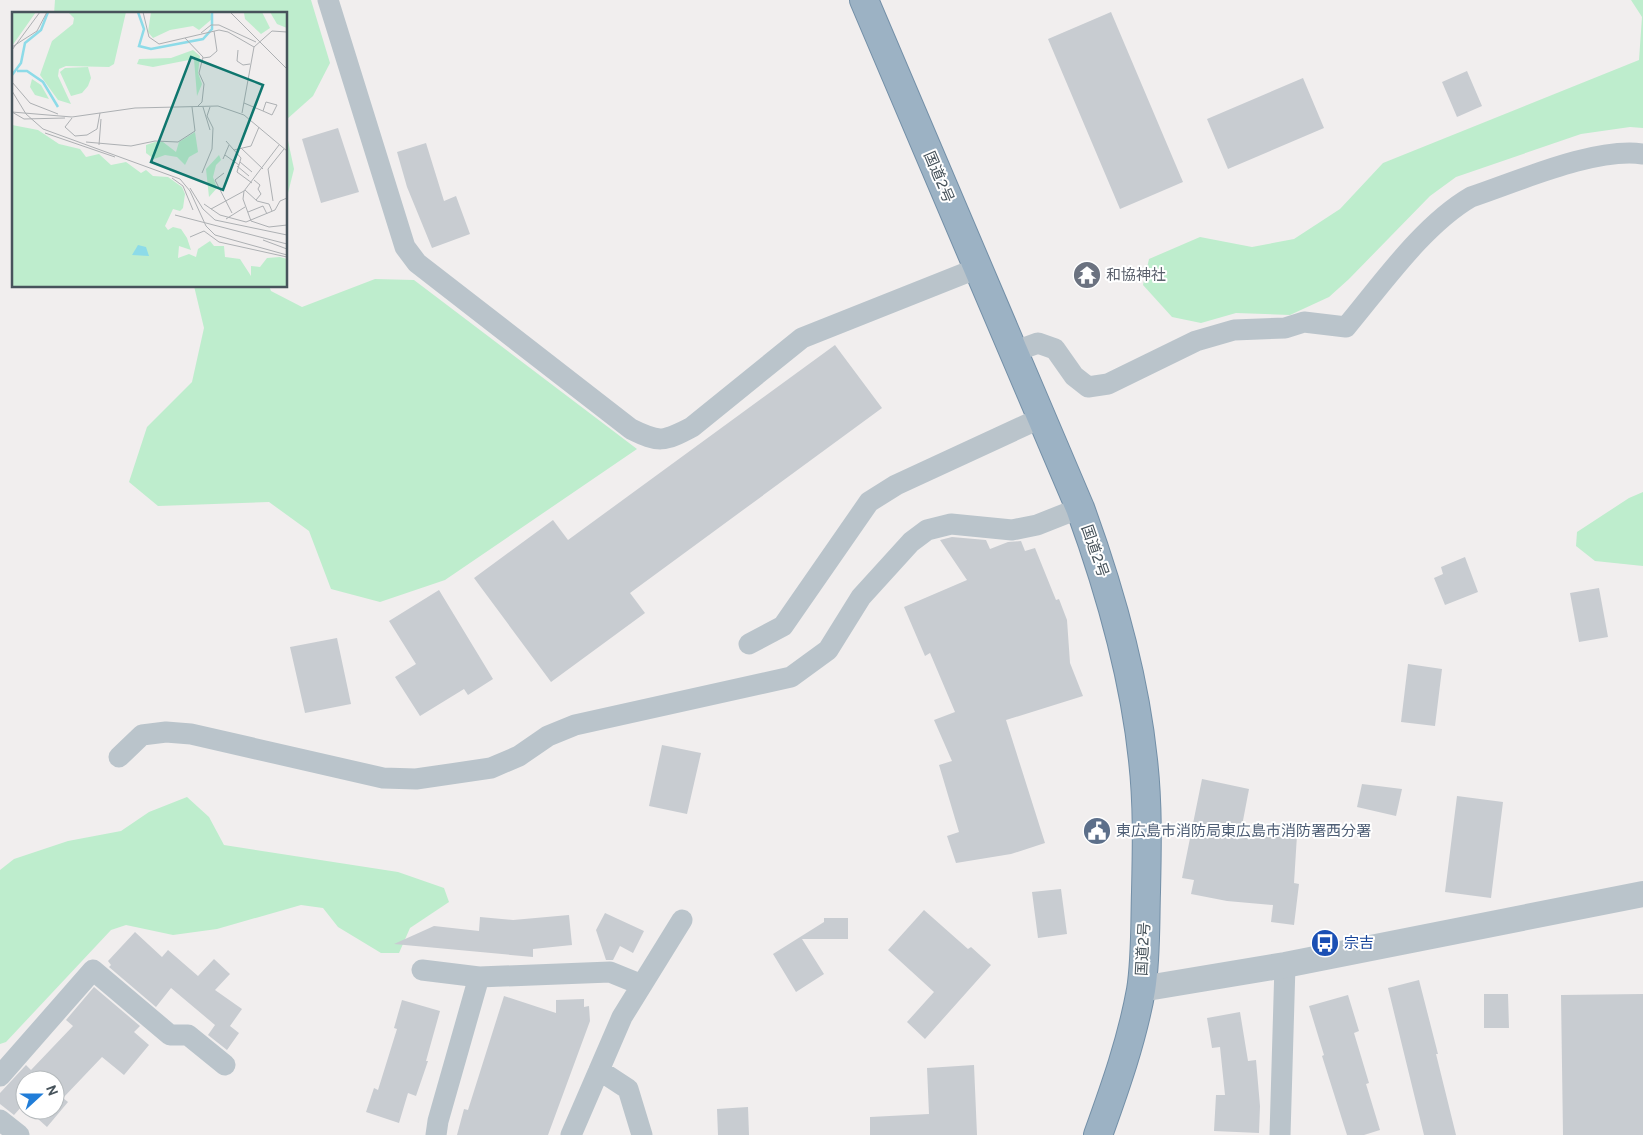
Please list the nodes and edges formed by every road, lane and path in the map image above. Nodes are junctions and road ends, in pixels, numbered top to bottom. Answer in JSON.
{"nodes":[{"id":1,"x":328,"y":0,"type":"edge"},
{"id":2,"x":864,"y":0,"type":"edge"},
{"id":3,"x":1643,"y":154,"type":"edge"},
{"id":4,"x":978,"y":268,"type":"junction"},
{"id":5,"x":1013,"y":352,"type":"junction"},
{"id":6,"x":1041,"y":418,"type":"junction"},
{"id":7,"x":1080,"y":508,"type":"junction"},
{"id":8,"x":749,"y":644,"type":"dead end"},
{"id":9,"x":119,"y":757,"type":"dead end"},
{"id":10,"x":1643,"y":894,"type":"edge"},
{"id":11,"x":682,"y":920,"type":"dead end"},
{"id":12,"x":1285,"y":965,"type":"junction"},
{"id":13,"x":422,"y":970,"type":"dead end"},
{"id":14,"x":478,"y":977,"type":"junction"},
{"id":15,"x":642,"y":985,"type":"junction"},
{"id":16,"x":1141,"y":989,"type":"junction"},
{"id":17,"x":225,"y":1065,"type":"dead end"},
{"id":18,"x":599,"y":1070,"type":"junction"},
{"id":19,"x":0,"y":1076,"type":"edge"},
{"id":20,"x":0,"y":1120,"type":"edge"},
{"id":21,"x":19,"y":1135,"type":"edge"},
{"id":22,"x":436,"y":1135,"type":"edge"},
{"id":23,"x":571,"y":1135,"type":"edge"},
{"id":24,"x":642,"y":1135,"type":"edge"},
{"id":25,"x":1098,"y":1135,"type":"edge"},
{"id":26,"x":1280,"y":1135,"type":"edge"}],
"edges":[{"from":1,"to":4,"type":"street"},
{"from":2,"to":4,"type":"highway","name":"国道2号"},
{"from":3,"to":5,"type":"street"},
{"from":4,"to":5,"type":"highway","name":"国道2号"},
{"from":5,"to":6,"type":"highway","name":"国道2号"},
{"from":6,"to":7,"type":"highway","name":"国道2号"},
{"from":6,"to":8,"type":"street"},
{"from":7,"to":9,"type":"street"},
{"from":7,"to":16,"type":"highway","name":"国道2号"},
{"from":10,"to":12,"type":"street"},
{"from":11,"to":15,"type":"street"},
{"from":12,"to":16,"type":"street"},
{"from":12,"to":26,"type":"street"},
{"from":13,"to":14,"type":"street"},
{"from":14,"to":15,"type":"street"},
{"from":14,"to":22,"type":"street"},
{"from":15,"to":18,"type":"street"},
{"from":16,"to":25,"type":"highway","name":"国道2号"},
{"from":17,"to":19,"type":"street"},
{"from":18,"to":23,"type":"street"},
{"from":18,"to":24,"type":"street"},
{"from":20,"to":21,"type":"street"}]}
